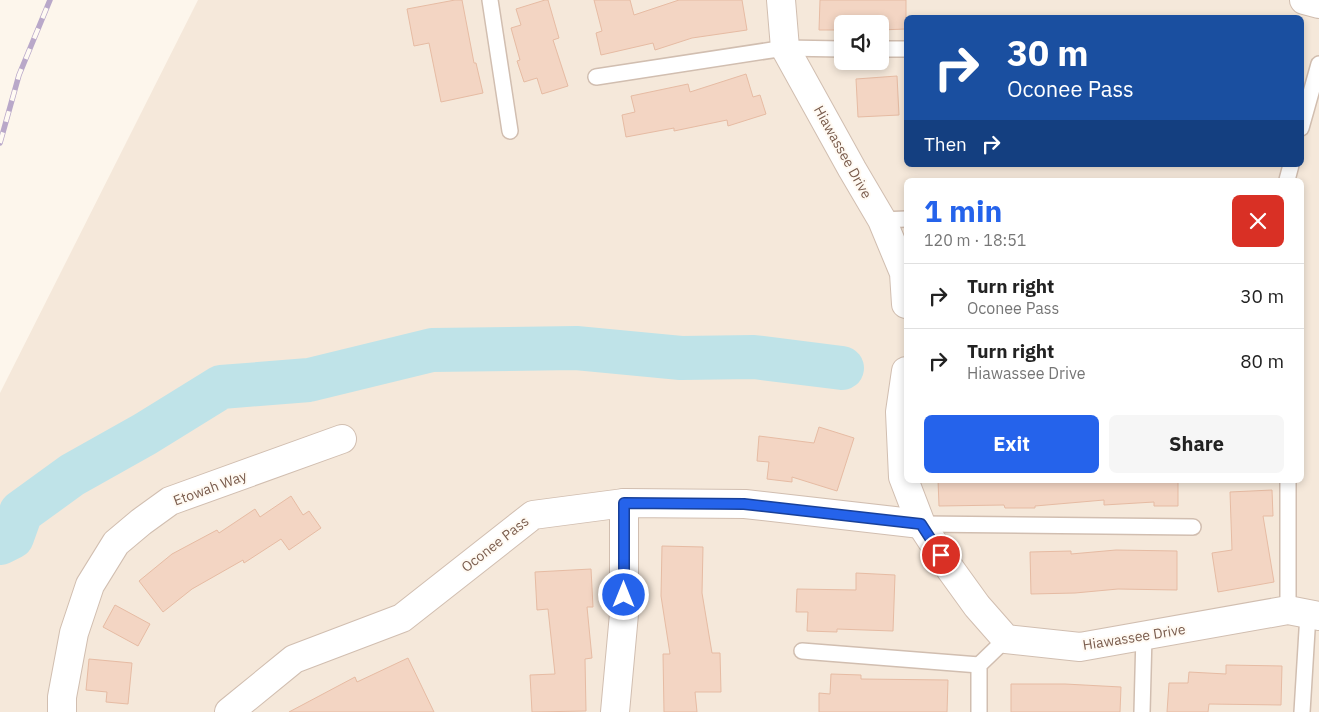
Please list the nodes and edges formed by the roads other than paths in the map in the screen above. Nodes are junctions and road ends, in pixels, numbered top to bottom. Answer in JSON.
{"nodes":[{"id":1,"x":490,"y":0,"type":"edge"},
{"id":2,"x":781,"y":0,"type":"edge"},
{"id":3,"x":1304,"y":0,"type":"edge"},
{"id":4,"x":1319,"y":4,"type":"edge"},
{"id":5,"x":786,"y":48,"type":"junction"},
{"id":6,"x":834,"y":49,"type":"edge"},
{"id":7,"x":889,"y":49,"type":"edge"},
{"id":8,"x":904,"y":49,"type":"edge"},
{"id":9,"x":1319,"y":64,"type":"edge"},
{"id":10,"x":596,"y":77,"type":"dead end"},
{"id":11,"x":1304,"y":117,"type":"edge"},
{"id":12,"x":510,"y":131,"type":"dead end"},
{"id":13,"x":894,"y":220,"type":"edge"},
{"id":14,"x":904,"y":273,"type":"edge"},
{"id":15,"x":904,"y":385,"type":"edge"},
{"id":16,"x":342,"y":438,"type":"dead end"},
{"id":17,"x":904,"y":480,"type":"edge"},
{"id":18,"x":905,"y":483,"type":"edge"},
{"id":19,"x":1288,"y":483,"type":"edge"},
{"id":20,"x":624,"y":503,"type":"junction"},
{"id":21,"x":921,"y":524,"type":"junction"},
{"id":22,"x":1193,"y":527,"type":"dead end"},
{"id":23,"x":1305,"y":613,"type":"edge"},
{"id":24,"x":1144,"y":635,"type":"junction"},
{"id":25,"x":1006,"y":639,"type":"junction"},
{"id":26,"x":802,"y":651,"type":"dead end"},
{"id":27,"x":979,"y":665,"type":"junction"},
{"id":28,"x":62,"y":712,"type":"edge"},
{"id":29,"x":229,"y":712,"type":"edge"},
{"id":30,"x":615,"y":712,"type":"edge"},
{"id":31,"x":979,"y":712,"type":"edge"},
{"id":32,"x":1142,"y":712,"type":"edge"},
{"id":33,"x":1302,"y":712,"type":"edge"}],
"edges":[{"from":1,"to":12,"type":"lane"},
{"from":2,"to":5,"type":"street","name":"Hiawassee Drive"},
{"from":3,"to":4,"type":"street"},
{"from":5,"to":6,"type":"lane"},
{"from":5,"to":10,"type":"lane"},
{"from":5,"to":13,"type":"street","name":"Hiawassee Drive"},
{"from":7,"to":8,"type":"lane"},
{"from":9,"to":11,"type":"lane"},
{"from":13,"to":14,"type":"street","name":"Hiawassee Drive"},
{"from":15,"to":17,"type":"street"},
{"from":16,"to":28,"type":"street","name":"Etowah Way"},
{"from":18,"to":21,"type":"street"},
{"from":19,"to":23,"type":"lane"},
{"from":20,"to":21,"type":"street","name":"Oconee Pass"},
{"from":20,"to":29,"type":"street","name":"Oconee Pass"},
{"from":20,"to":30,"type":"street"},
{"from":21,"to":22,"type":"lane"},
{"from":21,"to":25,"type":"street"},
{"from":23,"to":24,"type":"street","name":"Hiawassee Drive"},
{"from":23,"to":33,"type":"lane"},
{"from":24,"to":25,"type":"street","name":"Hiawassee Drive"},
{"from":24,"to":32,"type":"lane"},
{"from":25,"to":27,"type":"lane"},
{"from":26,"to":27,"type":"lane"},
{"from":27,"to":31,"type":"lane"}]}
